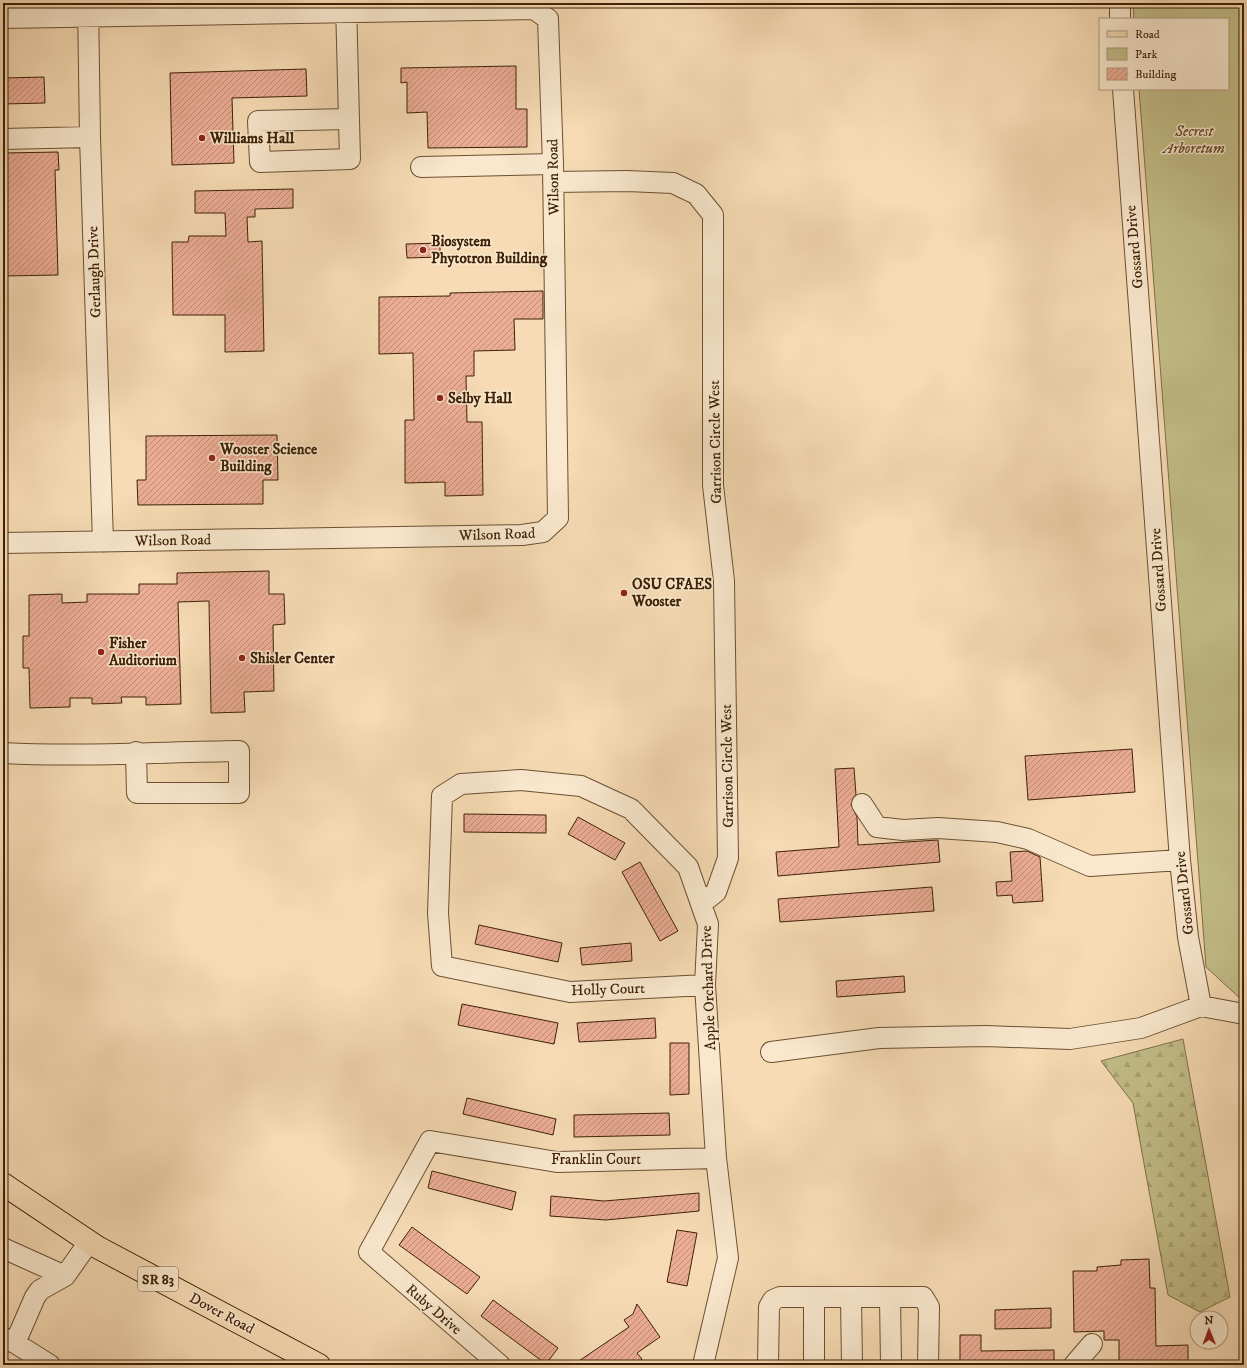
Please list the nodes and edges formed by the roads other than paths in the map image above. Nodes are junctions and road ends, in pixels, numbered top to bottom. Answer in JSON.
{"nodes":[{"id":1,"x":1120,"y":3,"type":"edge"},
{"id":2,"x":347,"y":8,"type":"edge"},
{"id":3,"x":88,"y":9,"type":"edge"},
{"id":4,"x":3,"y":18,"type":"edge"},
{"id":5,"x":1120,"y":18,"type":"edge"},
{"id":6,"x":1123,"y":90,"type":"edge"},
{"id":7,"x":348,"y":119,"type":"junction"},
{"id":8,"x":90,"y":137,"type":"junction"},
{"id":9,"x":3,"y":139,"type":"edge"},
{"id":10,"x":421,"y":167,"type":"dead end"},
{"id":11,"x":553,"y":173,"type":"junction"},
{"id":12,"x":103,"y":542,"type":"junction"},
{"id":13,"x":3,"y":543,"type":"edge"},
{"id":14,"x":136,"y":752,"type":"junction"},
{"id":15,"x":3,"y":753,"type":"edge"},
{"id":16,"x":862,"y":804,"type":"dead end"},
{"id":17,"x":1180,"y":860,"type":"junction"},
{"id":18,"x":701,"y":904,"type":"junction"},
{"id":19,"x":442,"y":966,"type":"joint"},
{"id":20,"x":705,"y":985,"type":"junction"},
{"id":21,"x":1201,"y":1006,"type":"junction"},
{"id":22,"x":1244,"y":1014,"type":"edge"},
{"id":23,"x":771,"y":1052,"type":"dead end"},
{"id":24,"x":716,"y":1158,"type":"junction"},
{"id":25,"x":3,"y":1184,"type":"edge"},
{"id":26,"x":89,"y":1242,"type":"junction"},
{"id":27,"x":3,"y":1248,"type":"edge"},
{"id":28,"x":369,"y":1252,"type":"joint"},
{"id":29,"x":65,"y":1276,"type":"junction"},
{"id":30,"x":814,"y":1297,"type":"junction"},
{"id":31,"x":851,"y":1297,"type":"junction"},
{"id":32,"x":890,"y":1297,"type":"junction"},
{"id":33,"x":9,"y":1340,"type":"edge"},
{"id":34,"x":1092,"y":1344,"type":"dead end"},
{"id":35,"x":316,"y":1364,"type":"edge"},
{"id":36,"x":50,"y":1365,"type":"edge"},
{"id":37,"x":500,"y":1365,"type":"edge"},
{"id":38,"x":703,"y":1365,"type":"edge"},
{"id":39,"x":768,"y":1365,"type":"edge"},
{"id":40,"x":814,"y":1365,"type":"edge"},
{"id":41,"x":852,"y":1365,"type":"edge"},
{"id":42,"x":891,"y":1365,"type":"edge"},
{"id":43,"x":928,"y":1365,"type":"edge"},
{"id":44,"x":1074,"y":1365,"type":"edge"}],
"edges":[{"from":1,"to":5,"type":"street"},
{"from":2,"to":3,"type":"street"},
{"from":2,"to":7,"type":"street"},
{"from":2,"to":11,"type":"street","name":"Wilson Road"},
{"from":3,"to":4,"type":"street"},
{"from":3,"to":8,"type":"street","name":"Gerlaugh Drive"},
{"from":6,"to":17,"type":"street","name":"Gossard Drive"},
{"from":7,"to":7,"type":"street"},
{"from":8,"to":9,"type":"street"},
{"from":8,"to":12,"type":"street","name":"Gerlaugh Drive"},
{"from":10,"to":11,"type":"street","name":"Garrison Circle West"},
{"from":11,"to":12,"type":"street","name":"Wilson Road"},
{"from":11,"to":18,"type":"street","name":"Garrison Circle West"},
{"from":12,"to":13,"type":"street","name":"Wilson Road"},
{"from":14,"to":14,"type":"street"},
{"from":14,"to":15,"type":"street"},
{"from":16,"to":17,"type":"street"},
{"from":17,"to":21,"type":"street","name":"Gossard Drive"},
{"from":18,"to":19,"type":"street","name":"Apple Orchard Drive"},
{"from":18,"to":20,"type":"street","name":"Apple Orchard Drive"},
{"from":19,"to":20,"type":"street","name":"Holly Court"},
{"from":20,"to":24,"type":"street","name":"Apple Orchard Drive"},
{"from":21,"to":22,"type":"street"},
{"from":21,"to":23,"type":"street"},
{"from":24,"to":28,"type":"street","name":"Franklin Court"},
{"from":24,"to":38,"type":"street","name":"Apple Orchard Drive"},
{"from":25,"to":26,"type":"main road","name":"Dover Road","number":"SR 83"},
{"from":26,"to":29,"type":"street"},
{"from":26,"to":35,"type":"main road","name":"Dover Road","number":"SR 83"},
{"from":27,"to":29,"type":"street"},
{"from":28,"to":37,"type":"street","name":"Ruby Drive"},
{"from":29,"to":33,"type":"street"},
{"from":30,"to":31,"type":"street"},
{"from":30,"to":39,"type":"street"},
{"from":30,"to":40,"type":"street"},
{"from":31,"to":32,"type":"street"},
{"from":31,"to":41,"type":"street"},
{"from":32,"to":42,"type":"street"},
{"from":32,"to":43,"type":"street"},
{"from":33,"to":36,"type":"street"},
{"from":34,"to":44,"type":"street"}]}
